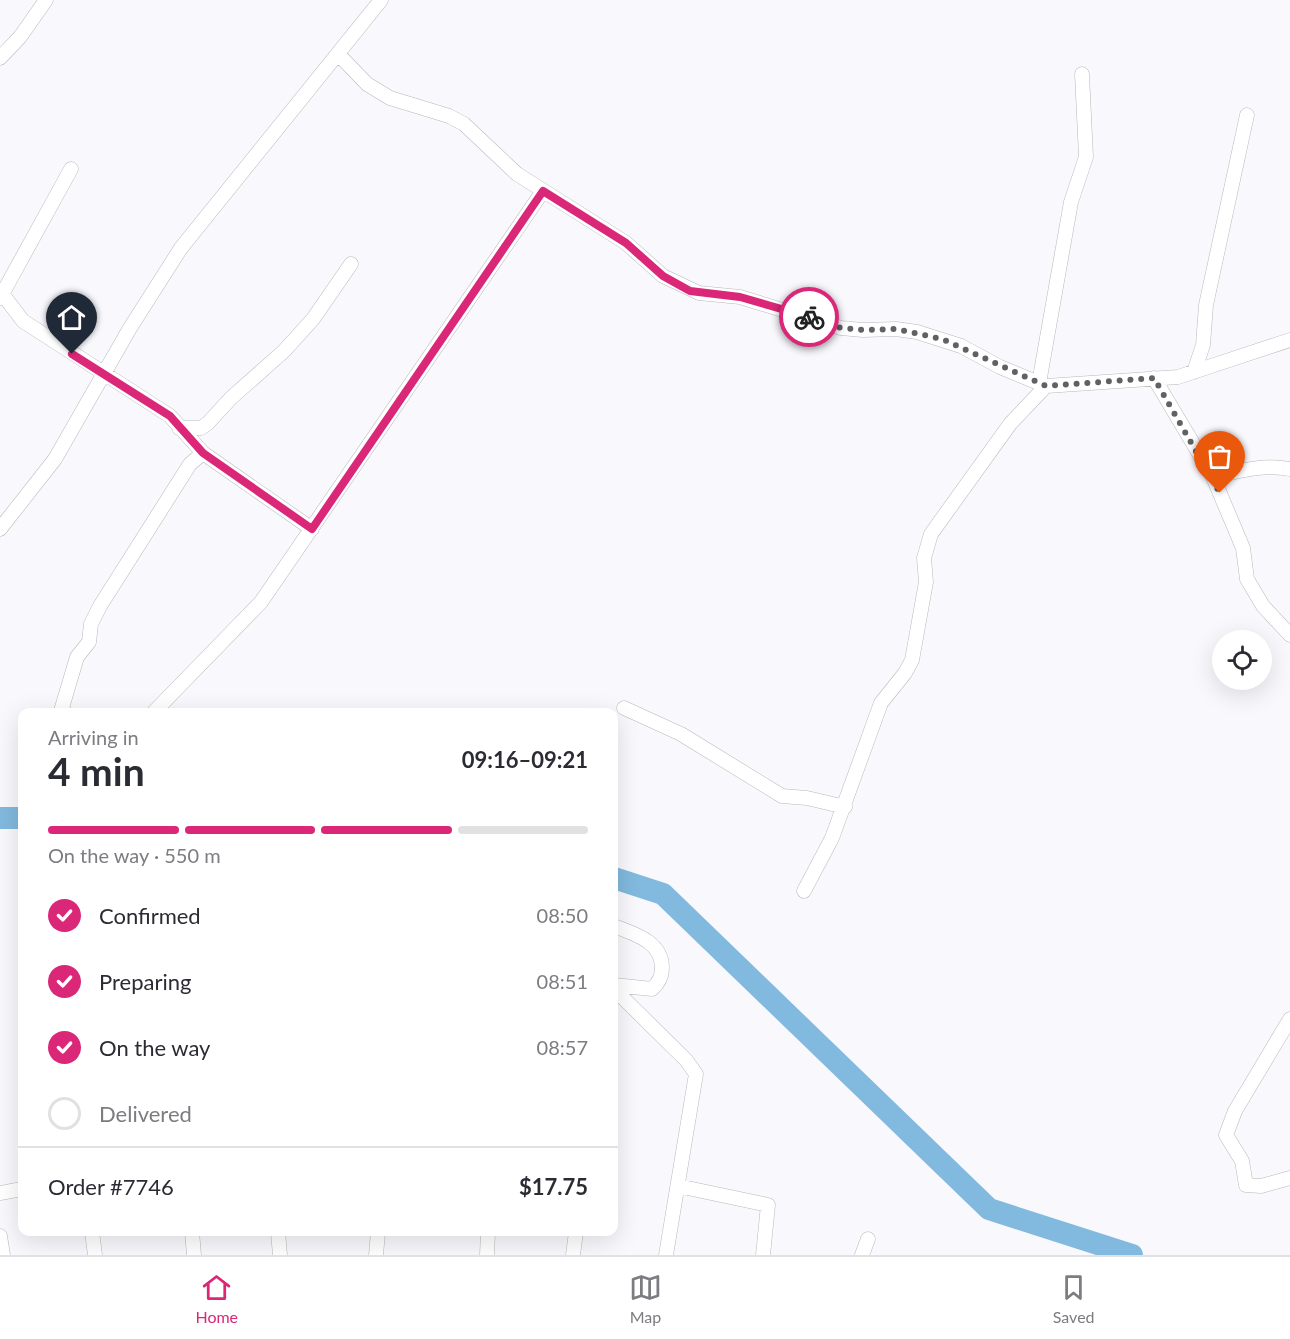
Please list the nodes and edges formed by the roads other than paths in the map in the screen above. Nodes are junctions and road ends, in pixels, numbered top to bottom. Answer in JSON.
{"nodes":[{"id":1,"x":46,"y":0,"type":"edge"},
{"id":2,"x":381,"y":0,"type":"edge"},
{"id":3,"x":338,"y":54,"type":"junction"},
{"id":4,"x":0,"y":58,"type":"edge"},
{"id":5,"x":1082,"y":74,"type":"dead end"},
{"id":6,"x":1247,"y":115,"type":"dead end"},
{"id":7,"x":71,"y":170,"type":"dead end"},
{"id":8,"x":543,"y":191,"type":"junction"},
{"id":9,"x":351,"y":264,"type":"dead end"},
{"id":10,"x":1,"y":294,"type":"edge"},
{"id":11,"x":1290,"y":340,"type":"edge"},
{"id":12,"x":105,"y":372,"type":"junction"},
{"id":13,"x":1194,"y":372,"type":"junction"},
{"id":14,"x":1154,"y":378,"type":"junction"},
{"id":15,"x":1043,"y":384,"type":"junction"},
{"id":16,"x":179,"y":428,"type":"junction"},
{"id":17,"x":203,"y":453,"type":"junction"},
{"id":18,"x":1290,"y":469,"type":"edge"},
{"id":19,"x":1213,"y":477,"type":"junction"},
{"id":20,"x":0,"y":529,"type":"edge"},
{"id":21,"x":312,"y":529,"type":"junction"},
{"id":22,"x":1290,"y":635,"type":"edge"},
{"id":23,"x":62,"y":708,"type":"edge"},
{"id":24,"x":158,"y":708,"type":"edge"},
{"id":25,"x":624,"y":708,"type":"dead end"},
{"id":26,"x":845,"y":807,"type":"junction"},
{"id":27,"x":804,"y":891,"type":"dead end"},
{"id":28,"x":618,"y":928,"type":"edge"},
{"id":29,"x":618,"y":989,"type":"edge"},
{"id":30,"x":618,"y":993,"type":"edge"},
{"id":31,"x":1290,"y":1019,"type":"edge"},
{"id":32,"x":1290,"y":1178,"type":"edge"},
{"id":33,"x":678,"y":1186,"type":"junction"},
{"id":34,"x":18,"y":1190,"type":"edge"},
{"id":35,"x":0,"y":1193,"type":"edge"},
{"id":36,"x":0,"y":1236,"type":"edge"},
{"id":37,"x":93,"y":1236,"type":"edge"},
{"id":38,"x":192,"y":1236,"type":"edge"},
{"id":39,"x":278,"y":1236,"type":"edge"},
{"id":40,"x":378,"y":1236,"type":"edge"},
{"id":41,"x":488,"y":1236,"type":"edge"},
{"id":42,"x":575,"y":1236,"type":"edge"},
{"id":43,"x":868,"y":1239,"type":"dead end"},
{"id":44,"x":3,"y":1255,"type":"edge"},
{"id":45,"x":95,"y":1255,"type":"edge"},
{"id":46,"x":194,"y":1255,"type":"edge"},
{"id":47,"x":280,"y":1255,"type":"edge"},
{"id":48,"x":376,"y":1255,"type":"edge"},
{"id":49,"x":488,"y":1255,"type":"edge"},
{"id":50,"x":573,"y":1255,"type":"edge"},
{"id":51,"x":666,"y":1255,"type":"edge"},
{"id":52,"x":763,"y":1255,"type":"edge"},
{"id":53,"x":862,"y":1255,"type":"edge"}],
"edges":[{"from":1,"to":4,"type":"street"},
{"from":2,"to":3,"type":"street"},
{"from":3,"to":8,"type":"street"},
{"from":3,"to":12,"type":"street"},
{"from":5,"to":15,"type":"street"},
{"from":6,"to":13,"type":"street"},
{"from":7,"to":10,"type":"street"},
{"from":8,"to":15,"type":"street"},
{"from":8,"to":21,"type":"street"},
{"from":9,"to":16,"type":"street"},
{"from":10,"to":12,"type":"street"},
{"from":11,"to":13,"type":"street"},
{"from":12,"to":16,"type":"street"},
{"from":12,"to":20,"type":"street"},
{"from":13,"to":14,"type":"street"},
{"from":14,"to":15,"type":"street"},
{"from":14,"to":19,"type":"street"},
{"from":15,"to":26,"type":"street"},
{"from":16,"to":17,"type":"street"},
{"from":17,"to":21,"type":"street"},
{"from":17,"to":23,"type":"street"},
{"from":18,"to":19,"type":"street"},
{"from":19,"to":22,"type":"street"},
{"from":21,"to":24,"type":"street"},
{"from":25,"to":26,"type":"street"},
{"from":26,"to":27,"type":"street"},
{"from":28,"to":29,"type":"street"},
{"from":30,"to":33,"type":"street"},
{"from":31,"to":32,"type":"street"},
{"from":33,"to":51,"type":"street"},
{"from":33,"to":52,"type":"street"},
{"from":34,"to":35,"type":"street"},
{"from":36,"to":44,"type":"street"},
{"from":37,"to":45,"type":"street"},
{"from":38,"to":46,"type":"street"},
{"from":39,"to":47,"type":"street"},
{"from":40,"to":48,"type":"street"},
{"from":41,"to":49,"type":"street"},
{"from":42,"to":50,"type":"street"},
{"from":43,"to":53,"type":"street"}]}
